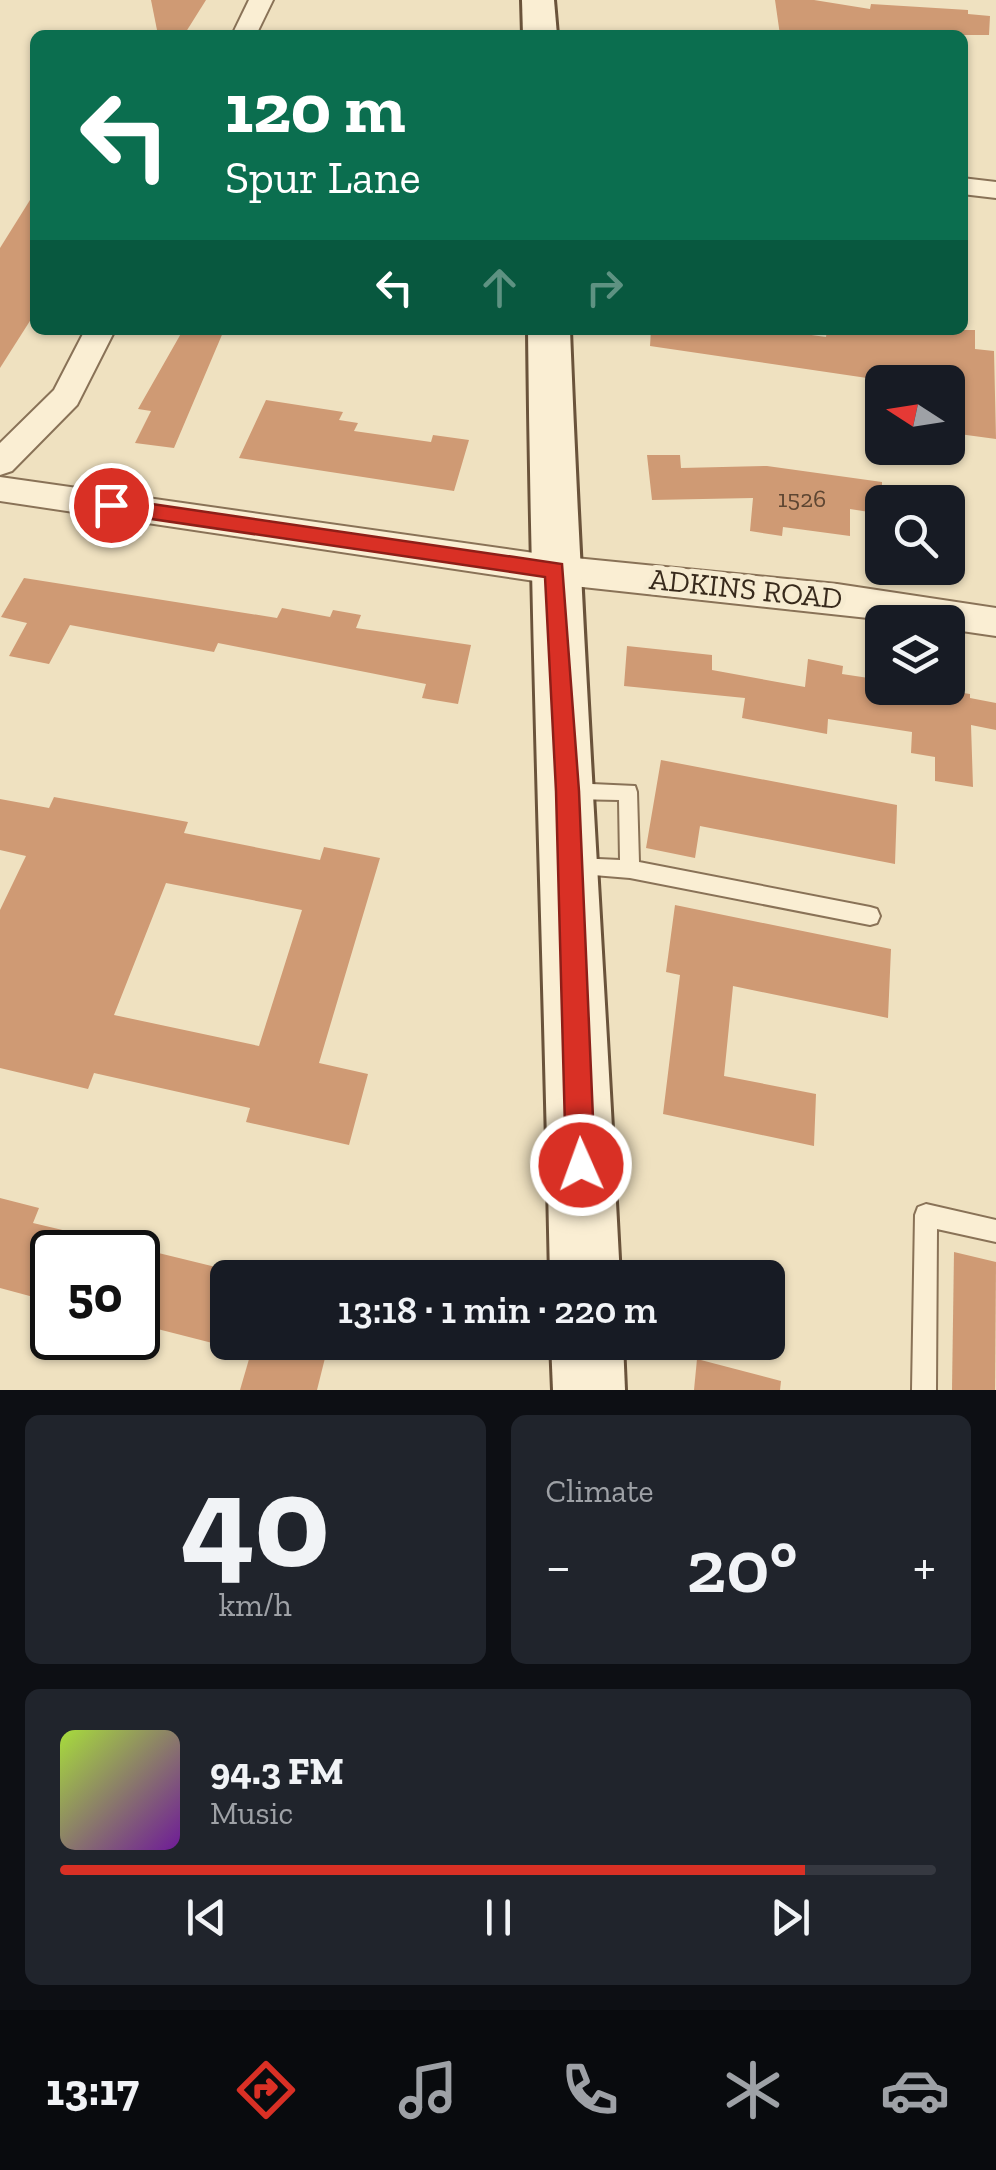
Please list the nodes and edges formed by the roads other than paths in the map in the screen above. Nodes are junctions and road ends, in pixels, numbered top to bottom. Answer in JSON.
{"nodes":[{"id":1,"x":261,"y":0,"type":"edge"},
{"id":2,"x":538,"y":0,"type":"edge"},
{"id":3,"x":246,"y":30,"type":"edge"},
{"id":4,"x":540,"y":30,"type":"edge"},
{"id":5,"x":968,"y":187,"type":"edge"},
{"id":6,"x":996,"y":190,"type":"edge"},
{"id":7,"x":97,"y":335,"type":"edge"},
{"id":8,"x":549,"y":335,"type":"edge"},
{"id":9,"x":0,"y":462,"type":"edge"},
{"id":10,"x":0,"y":489,"type":"edge"},
{"id":11,"x":555,"y":570,"type":"junction"},
{"id":12,"x":996,"y":622,"type":"edge"},
{"id":13,"x":568,"y":791,"type":"junction"},
{"id":14,"x":570,"y":867,"type":"junction"},
{"id":15,"x":630,"y":869,"type":"junction"},
{"id":16,"x":870,"y":916,"type":"dead end"},
{"id":17,"x":996,"y":1231,"type":"edge"},
{"id":18,"x":584,"y":1260,"type":"edge"},
{"id":19,"x":588,"y":1360,"type":"edge"},
{"id":20,"x":589,"y":1390,"type":"edge"},
{"id":21,"x":924,"y":1390,"type":"edge"}],
"edges":[{"from":1,"to":3,"type":"street"},
{"from":2,"to":4,"type":"main road"},
{"from":5,"to":6,"type":"street"},
{"from":7,"to":9,"type":"street"},
{"from":8,"to":11,"type":"main road"},
{"from":10,"to":11,"type":"street","name":"ADKINS ROAD"},
{"from":11,"to":12,"type":"street","name":"ADKINS ROAD"},
{"from":11,"to":13,"type":"main road"},
{"from":13,"to":14,"type":"main road"},
{"from":13,"to":15,"type":"lane"},
{"from":14,"to":15,"type":"lane"},
{"from":14,"to":18,"type":"main road"},
{"from":15,"to":16,"type":"lane"},
{"from":17,"to":21,"type":"lane"},
{"from":19,"to":20,"type":"main road"}]}
